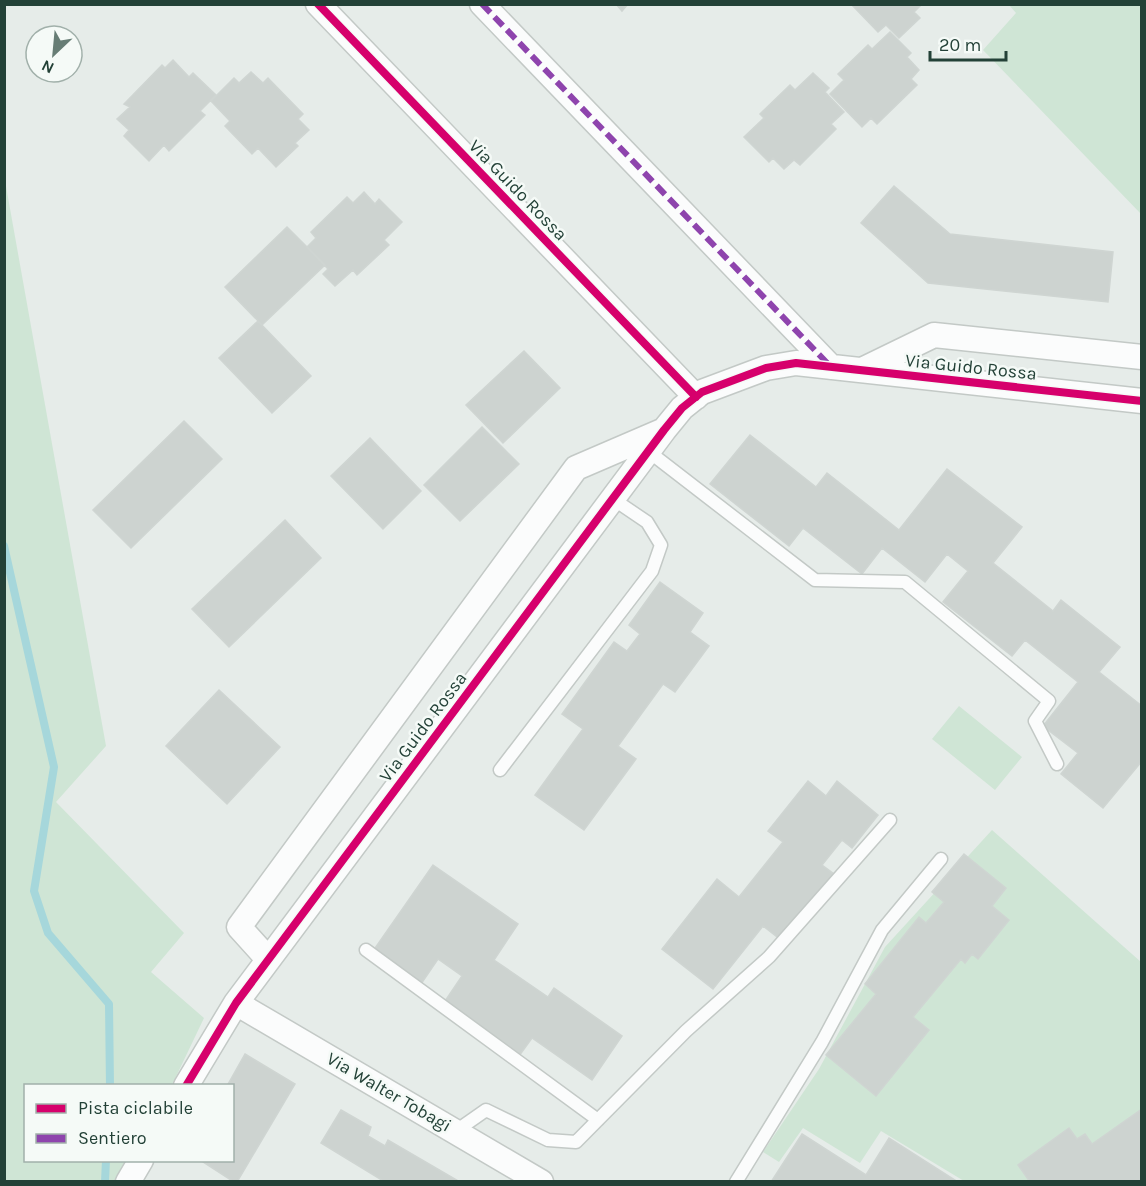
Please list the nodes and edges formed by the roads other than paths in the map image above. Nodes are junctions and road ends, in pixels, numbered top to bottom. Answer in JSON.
{"nodes":[{"id":1,"x":318,"y":4,"type":"edge"},
{"id":2,"x":482,"y":4,"type":"edge"},
{"id":3,"x":1142,"y":357,"type":"edge"},
{"id":4,"x":831,"y":367,"type":"junction"},
{"id":5,"x":862,"y":370,"type":"junction"},
{"id":6,"x":696,"y":397,"type":"junction"},
{"id":7,"x":1142,"y":401,"type":"edge"},
{"id":8,"x":664,"y":430,"type":"junction"},
{"id":9,"x":648,"y":451,"type":"junction"},
{"id":10,"x":613,"y":499,"type":"junction"},
{"id":11,"x":1057,"y":764,"type":"dead end"},
{"id":12,"x":500,"y":770,"type":"dead end"},
{"id":13,"x":890,"y":820,"type":"dead end"},
{"id":14,"x":941,"y":859,"type":"dead end"},
{"id":15,"x":366,"y":951,"type":"dead end"},
{"id":16,"x":268,"y":959,"type":"junction"},
{"id":17,"x":236,"y":1003,"type":"junction"},
{"id":18,"x":187,"y":1084,"type":"edge"},
{"id":19,"x":598,"y":1120,"type":"junction"},
{"id":20,"x":456,"y":1131,"type":"junction"},
{"id":21,"x":140,"y":1162,"type":"edge"},
{"id":22,"x":736,"y":1181,"type":"edge"},
{"id":23,"x":128,"y":1182,"type":"edge"},
{"id":24,"x":541,"y":1182,"type":"edge"}],
"edges":[{"from":1,"to":6,"type":"street","name":"Via Guido Rossa"},
{"from":2,"to":4,"type":"street"},
{"from":3,"to":5,"type":"street","name":"Via Guido Rossa"},
{"from":4,"to":5,"type":"street","name":"Via Guido Rossa"},
{"from":4,"to":6,"type":"street","name":"Via Guido Rossa"},
{"from":5,"to":7,"type":"street","name":"Via Guido Rossa"},
{"from":6,"to":8,"type":"street","name":"Via Guido Rossa"},
{"from":8,"to":9,"type":"street","name":"Via Guido Rossa"},
{"from":8,"to":16,"type":"street","name":"Via Guido Rossa"},
{"from":9,"to":10,"type":"street","name":"Via Guido Rossa"},
{"from":9,"to":11,"type":"lane"},
{"from":10,"to":12,"type":"lane"},
{"from":10,"to":16,"type":"street","name":"Via Guido Rossa"},
{"from":13,"to":19,"type":"lane"},
{"from":14,"to":22,"type":"lane"},
{"from":15,"to":19,"type":"lane"},
{"from":16,"to":17,"type":"street","name":"Via Guido Rossa"},
{"from":17,"to":18,"type":"street","name":"Via Guido Rossa"},
{"from":17,"to":20,"type":"street","name":"Via Walter Tobagi"},
{"from":19,"to":20,"type":"lane"},
{"from":20,"to":24,"type":"street","name":"Via Walter Tobagi"},
{"from":21,"to":23,"type":"street"}]}
